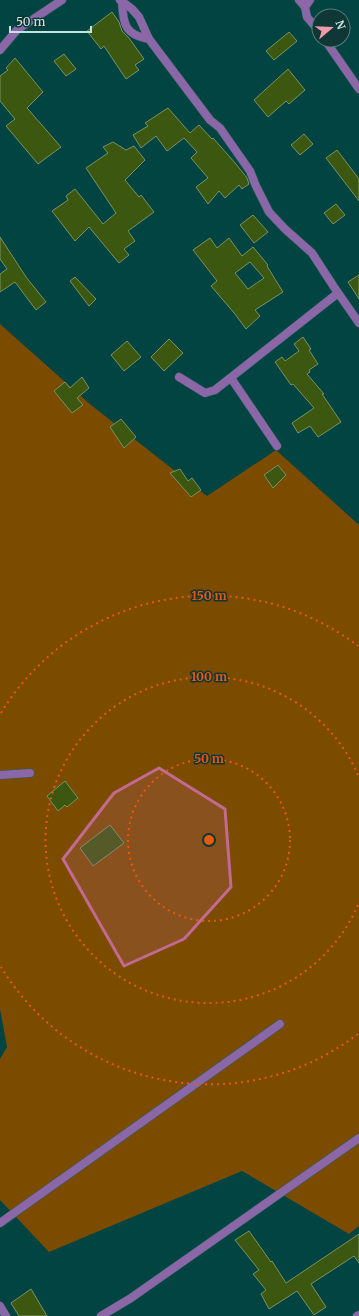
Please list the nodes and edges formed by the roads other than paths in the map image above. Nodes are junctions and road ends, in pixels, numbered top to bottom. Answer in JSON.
{"nodes":[{"id":1,"x":62,"y":0,"type":"edge"},
{"id":2,"x":310,"y":0,"type":"edge"},
{"id":3,"x":121,"y":1,"type":"edge"},
{"id":4,"x":302,"y":3,"type":"edge"},
{"id":5,"x":311,"y":21,"type":"edge"},
{"id":6,"x":149,"y":40,"type":"junction"},
{"id":7,"x":331,"y":48,"type":"edge"},
{"id":8,"x":0,"y":50,"type":"edge"},
{"id":9,"x":359,"y":89,"type":"edge"},
{"id":10,"x":338,"y":293,"type":"junction"},
{"id":11,"x":359,"y":323,"type":"edge"},
{"id":12,"x":179,"y":377,"type":"dead end"},
{"id":13,"x":231,"y":378,"type":"junction"},
{"id":14,"x":277,"y":446,"type":"dead end"},
{"id":15,"x":30,"y":773,"type":"dead end"},
{"id":16,"x":0,"y":776,"type":"edge"},
{"id":17,"x":280,"y":1024,"type":"dead end"},
{"id":18,"x":359,"y":1138,"type":"edge"},
{"id":19,"x":0,"y":1223,"type":"edge"},
{"id":20,"x":0,"y":1306,"type":"edge"},
{"id":21,"x":6,"y":1316,"type":"edge"},
{"id":22,"x":101,"y":1316,"type":"edge"}],
"edges":[{"from":1,"to":8,"type":"street"},
{"from":2,"to":4,"type":"street"},
{"from":3,"to":6,"type":"street"},
{"from":3,"to":6,"type":"street"},
{"from":4,"to":5,"type":"street"},
{"from":6,"to":10,"type":"street"},
{"from":7,"to":9,"type":"street"},
{"from":10,"to":11,"type":"street"},
{"from":10,"to":13,"type":"street"},
{"from":12,"to":13,"type":"street"},
{"from":13,"to":14,"type":"street"},
{"from":15,"to":16,"type":"street"},
{"from":17,"to":19,"type":"street"},
{"from":18,"to":22,"type":"street"},
{"from":20,"to":21,"type":"street"}]}
